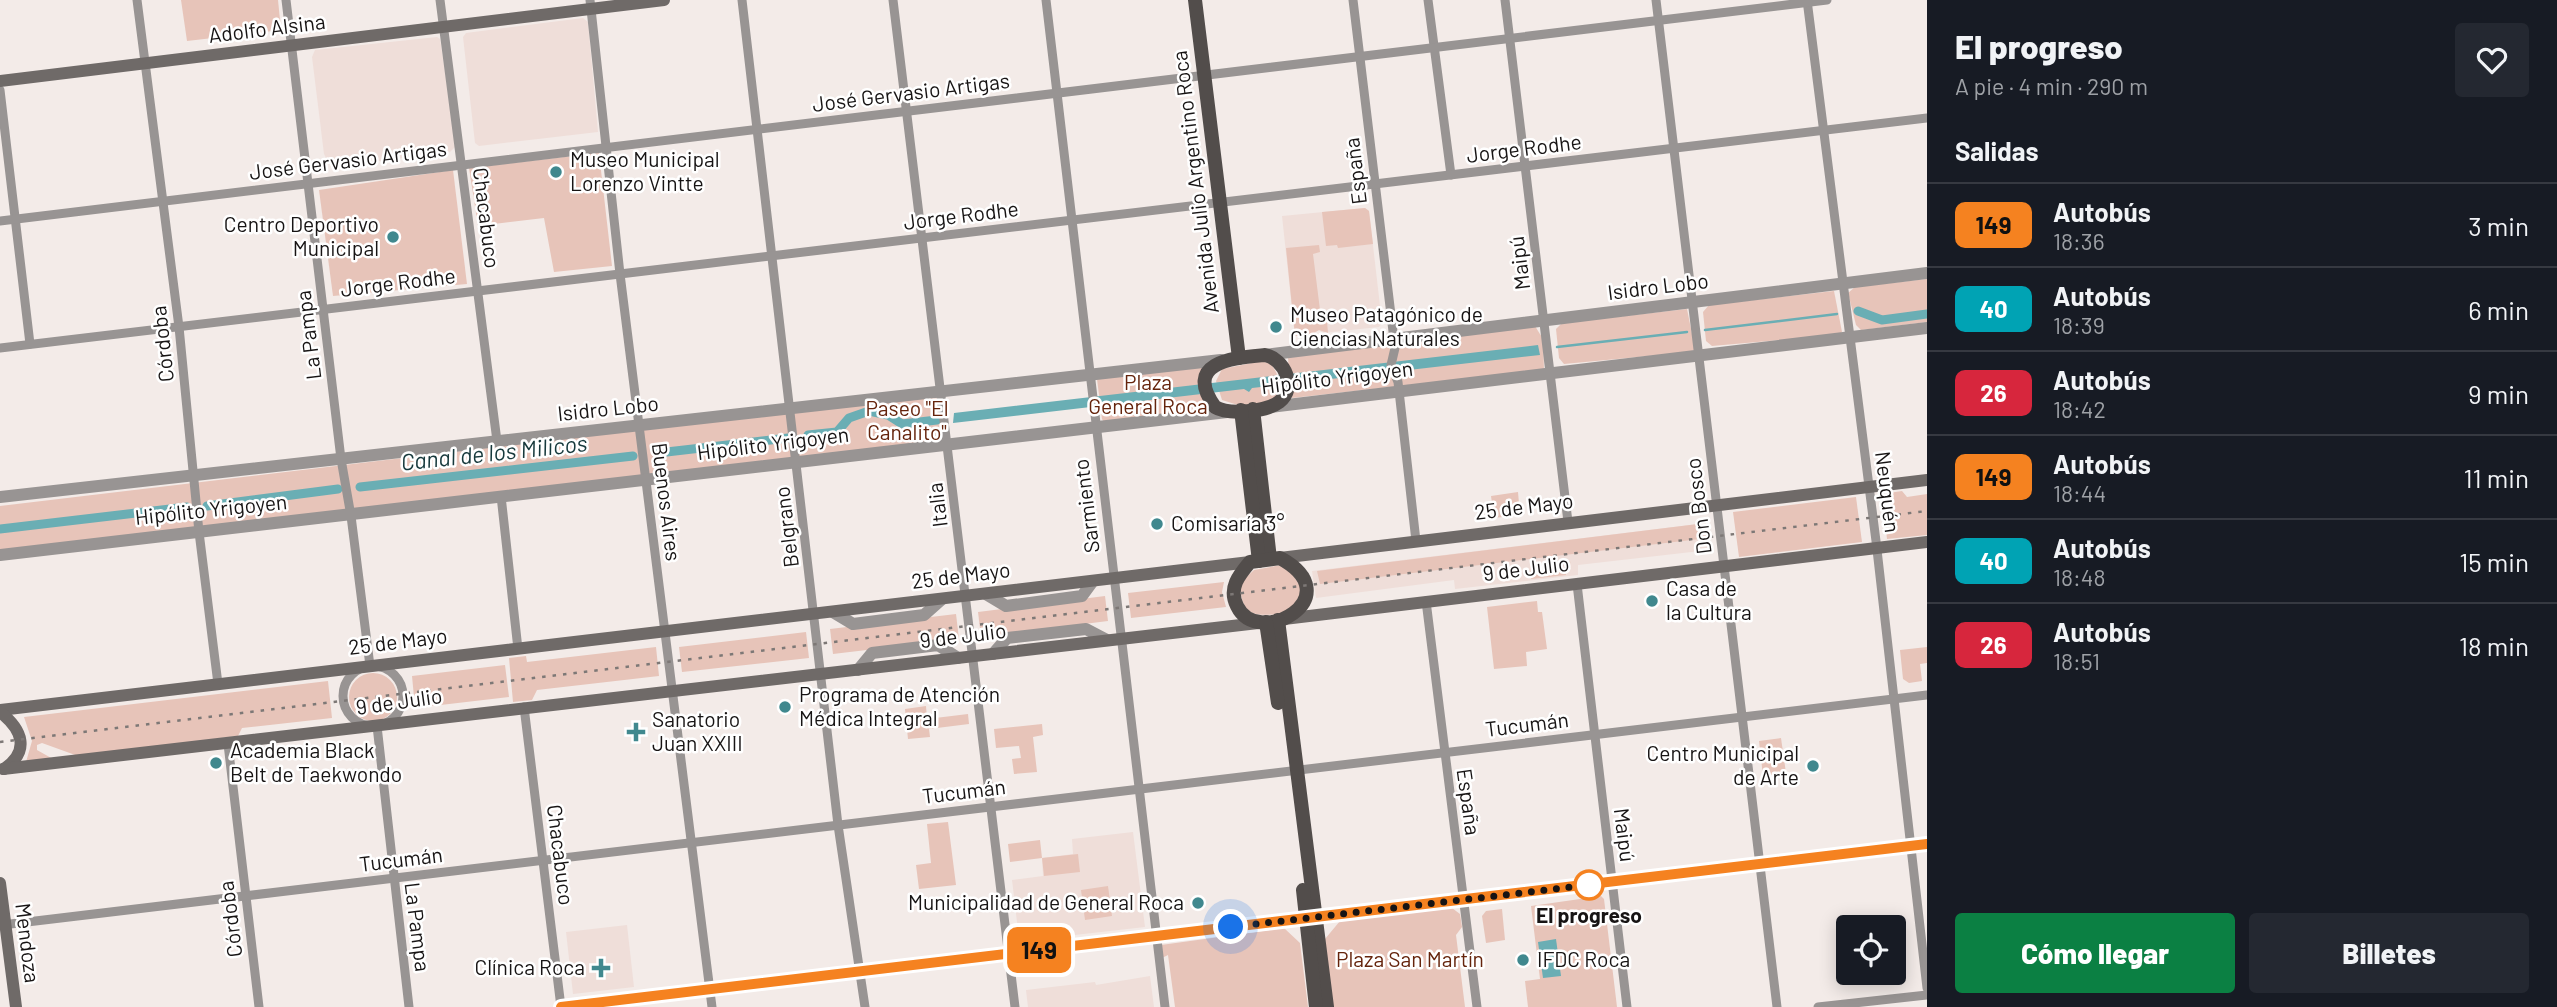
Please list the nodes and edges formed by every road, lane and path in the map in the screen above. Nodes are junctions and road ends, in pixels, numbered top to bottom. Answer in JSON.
{"nodes":[{"id":1,"x":137,"y":0,"type":"edge"},
{"id":2,"x":286,"y":0,"type":"edge"},
{"id":3,"x":440,"y":0,"type":"edge"},
{"id":4,"x":664,"y":0,"type":"edge"},
{"id":5,"x":743,"y":0,"type":"edge"},
{"id":6,"x":893,"y":0,"type":"edge"},
{"id":7,"x":1045,"y":0,"type":"edge"},
{"id":8,"x":1195,"y":0,"type":"edge"},
{"id":9,"x":1203,"y":0,"type":"edge"},
{"id":10,"x":1353,"y":0,"type":"edge"},
{"id":11,"x":1428,"y":0,"type":"edge"},
{"id":12,"x":1505,"y":0,"type":"edge"},
{"id":13,"x":1656,"y":0,"type":"edge"},
{"id":14,"x":1827,"y":0,"type":"edge"},
{"id":15,"x":1807,"y":1,"type":"edge"},
{"id":16,"x":590,"y":4,"type":"edge"},
{"id":17,"x":1659,"y":20,"type":"junction"},
{"id":18,"x":443,"y":27,"type":"junction"},
{"id":19,"x":1510,"y":38,"type":"junction"},
{"id":20,"x":291,"y":45,"type":"junction"},
{"id":21,"x":1434,"y":47,"type":"junction"},
{"id":22,"x":1360,"y":56,"type":"junction"},
{"id":23,"x":144,"y":63,"type":"junction"},
{"id":24,"x":1208,"y":75,"type":"junction"},
{"id":25,"x":0,"y":80,"type":"edge"},
{"id":26,"x":0,"y":90,"type":"edge"},
{"id":27,"x":1056,"y":93,"type":"junction"},
{"id":28,"x":908,"y":111,"type":"junction"},
{"id":29,"x":1927,"y":118,"type":"edge"},
{"id":30,"x":758,"y":129,"type":"junction"},
{"id":31,"x":1822,"y":131,"type":"junction"},
{"id":32,"x":605,"y":148,"type":"junction"},
{"id":33,"x":1674,"y":149,"type":"junction"},
{"id":34,"x":461,"y":165,"type":"junction"},
{"id":35,"x":1526,"y":166,"type":"junction"},
{"id":36,"x":1451,"y":175,"type":"junction"},
{"id":37,"x":308,"y":183,"type":"junction"},
{"id":38,"x":1376,"y":184,"type":"junction"},
{"id":39,"x":163,"y":201,"type":"junction"},
{"id":40,"x":1224,"y":202,"type":"junction"},
{"id":41,"x":15,"y":219,"type":"junction"},
{"id":42,"x":1071,"y":220,"type":"junction"},
{"id":43,"x":0,"y":221,"type":"edge"},
{"id":44,"x":924,"y":238,"type":"junction"},
{"id":45,"x":773,"y":256,"type":"junction"},
{"id":46,"x":1927,"y":273,"type":"edge"},
{"id":47,"x":620,"y":274,"type":"junction"},
{"id":48,"x":1841,"y":284,"type":"junction"},
{"id":49,"x":477,"y":291,"type":"junction"},
{"id":50,"x":1692,"y":302,"type":"junction"},
{"id":51,"x":324,"y":310,"type":"junction"},
{"id":52,"x":1544,"y":320,"type":"junction"},
{"id":53,"x":179,"y":327,"type":"junction"},
{"id":54,"x":1927,"y":328,"type":"edge"},
{"id":55,"x":1848,"y":338,"type":"junction"},
{"id":56,"x":1394,"y":339,"type":"junction"},
{"id":57,"x":30,"y":345,"type":"junction"},
{"id":58,"x":0,"y":348,"type":"edge"},
{"id":59,"x":1265,"y":355,"type":"junction"},
{"id":60,"x":1699,"y":355,"type":"junction"},
{"id":61,"x":1243,"y":358,"type":"junction"},
{"id":62,"x":1221,"y":360,"type":"junction"},
{"id":63,"x":1550,"y":373,"type":"junction"},
{"id":64,"x":1089,"y":375,"type":"junction"},
{"id":65,"x":941,"y":391,"type":"junction"},
{"id":66,"x":1399,"y":391,"type":"junction"},
{"id":67,"x":1270,"y":407,"type":"junction"},
{"id":68,"x":790,"y":408,"type":"junction"},
{"id":69,"x":1240,"y":410,"type":"junction"},
{"id":70,"x":639,"y":425,"type":"junction"},
{"id":71,"x":1095,"y":427,"type":"junction"},
{"id":72,"x":497,"y":441,"type":"junction"},
{"id":73,"x":948,"y":444,"type":"junction"},
{"id":74,"x":341,"y":459,"type":"junction"},
{"id":75,"x":797,"y":462,"type":"junction"},
{"id":76,"x":194,"y":475,"type":"junction"},
{"id":77,"x":646,"y":480,"type":"junction"},
{"id":78,"x":1927,"y":480,"type":"edge"},
{"id":79,"x":1869,"y":487,"type":"junction"},
{"id":80,"x":501,"y":496,"type":"junction"},
{"id":81,"x":0,"y":497,"type":"edge"},
{"id":82,"x":1716,"y":504,"type":"junction"},
{"id":83,"x":352,"y":516,"type":"junction"},
{"id":84,"x":1568,"y":522,"type":"junction"},
{"id":85,"x":199,"y":532,"type":"junction"},
{"id":86,"x":1416,"y":541,"type":"junction"},
{"id":87,"x":1927,"y":542,"type":"edge"},
{"id":88,"x":1876,"y":549,"type":"junction"},
{"id":89,"x":0,"y":555,"type":"edge"},
{"id":90,"x":1265,"y":560,"type":"junction"},
{"id":91,"x":1724,"y":567,"type":"junction"},
{"id":92,"x":1113,"y":579,"type":"junction"},
{"id":93,"x":1577,"y":584,"type":"junction"},
{"id":94,"x":966,"y":596,"type":"junction"},
{"id":95,"x":1426,"y":601,"type":"junction"},
{"id":96,"x":815,"y":614,"type":"junction"},
{"id":97,"x":1271,"y":621,"type":"junction"},
{"id":98,"x":665,"y":631,"type":"junction"},
{"id":99,"x":1121,"y":639,"type":"junction"},
{"id":100,"x":518,"y":649,"type":"junction"},
{"id":101,"x":973,"y":656,"type":"junction"},
{"id":102,"x":370,"y":666,"type":"junction"},
{"id":103,"x":822,"y":674,"type":"junction"},
{"id":104,"x":218,"y":684,"type":"junction"},
{"id":105,"x":672,"y":692,"type":"junction"},
{"id":106,"x":1927,"y":695,"type":"edge"},
{"id":107,"x":1892,"y":699,"type":"junction"},
{"id":108,"x":524,"y":707,"type":"junction"},
{"id":109,"x":0,"y":711,"type":"edge"},
{"id":110,"x":1742,"y":717,"type":"junction"},
{"id":111,"x":377,"y":726,"type":"junction"},
{"id":112,"x":1593,"y":734,"type":"junction"},
{"id":113,"x":228,"y":744,"type":"junction"},
{"id":114,"x":1444,"y":752,"type":"junction"},
{"id":115,"x":1,"y":770,"type":"edge"},
{"id":116,"x":1293,"y":771,"type":"junction"},
{"id":117,"x":1140,"y":789,"type":"junction"},
{"id":118,"x":990,"y":807,"type":"junction"},
{"id":119,"x":838,"y":825,"type":"junction"},
{"id":120,"x":691,"y":843,"type":"junction"},
{"id":121,"x":1927,"y":844,"type":"edge"},
{"id":122,"x":1911,"y":846,"type":"junction"},
{"id":123,"x":544,"y":860,"type":"junction"},
{"id":124,"x":1760,"y":864,"type":"junction"},
{"id":125,"x":393,"y":878,"type":"junction"},
{"id":126,"x":0,"y":883,"type":"edge"},
{"id":127,"x":1612,"y":883,"type":"junction"},
{"id":128,"x":246,"y":896,"type":"junction"},
{"id":129,"x":1464,"y":900,"type":"junction"},
{"id":130,"x":1311,"y":918,"type":"junction"},
{"id":131,"x":3,"y":925,"type":"edge"},
{"id":132,"x":1156,"y":936,"type":"junction"},
{"id":133,"x":1009,"y":953,"type":"junction"},
{"id":134,"x":861,"y":971,"type":"junction"},
{"id":135,"x":1927,"y":988,"type":"edge"},
{"id":136,"x":710,"y":989,"type":"junction"},
{"id":137,"x":1927,"y":995,"type":"edge"},
{"id":138,"x":16,"y":1007,"type":"edge"},
{"id":139,"x":259,"y":1007,"type":"edge"},
{"id":140,"x":409,"y":1007,"type":"edge"},
{"id":141,"x":561,"y":1007,"type":"edge"},
{"id":142,"x":712,"y":1007,"type":"edge"},
{"id":143,"x":865,"y":1007,"type":"edge"},
{"id":144,"x":1015,"y":1007,"type":"edge"},
{"id":145,"x":1165,"y":1007,"type":"edge"},
{"id":146,"x":1317,"y":1007,"type":"edge"},
{"id":147,"x":1327,"y":1007,"type":"edge"},
{"id":148,"x":1477,"y":1007,"type":"edge"},
{"id":149,"x":1627,"y":1007,"type":"edge"},
{"id":150,"x":1777,"y":1007,"type":"edge"},
{"id":151,"x":1818,"y":1007,"type":"edge"}],
"edges":[{"from":1,"to":23,"type":"street","name":"Córdoba"},
{"from":2,"to":20,"type":"street","name":"La Pampa"},
{"from":3,"to":18,"type":"street","name":"Chacabuco"},
{"from":4,"to":16,"type":"main road","name":"Adolfo Alsina"},
{"from":5,"to":30,"type":"street","name":"Belgrano"},
{"from":6,"to":28,"type":"street","name":"Italia"},
{"from":7,"to":27,"type":"street","name":"Sarmiento"},
{"from":8,"to":24,"type":"main road","name":"Avenida Julio Argentino Roca"},
{"from":9,"to":24,"type":"main road","name":"Avenida Julio Argentino Roca"},
{"from":10,"to":22,"type":"street","name":"España"},
{"from":11,"to":21,"type":"street"},
{"from":12,"to":19,"type":"street","name":"Maipú"},
{"from":13,"to":17,"type":"street","name":"Don Bosco"},
{"from":14,"to":15,"type":"street","name":"José Gervasio Artigas"},
{"from":15,"to":17,"type":"street","name":"José Gervasio Artigas"},
{"from":15,"to":31,"type":"street","name":"Neuquén"},
{"from":16,"to":18,"type":"main road","name":"Adolfo Alsina"},
{"from":16,"to":32,"type":"street","name":"Buenos Aires"},
{"from":17,"to":19,"type":"street","name":"José Gervasio Artigas"},
{"from":17,"to":33,"type":"street","name":"Don Bosco"},
{"from":18,"to":20,"type":"main road","name":"Adolfo Alsina"},
{"from":18,"to":34,"type":"street","name":"Chacabuco"},
{"from":19,"to":21,"type":"street","name":"José Gervasio Artigas"},
{"from":19,"to":35,"type":"street","name":"Maipú"},
{"from":20,"to":23,"type":"main road","name":"Adolfo Alsina"},
{"from":20,"to":37,"type":"street","name":"La Pampa"},
{"from":21,"to":22,"type":"street","name":"José Gervasio Artigas"},
{"from":21,"to":36,"type":"street"},
{"from":22,"to":24,"type":"street","name":"José Gervasio Artigas"},
{"from":22,"to":38,"type":"street","name":"España"},
{"from":23,"to":25,"type":"main road","name":"Adolfo Alsina"},
{"from":23,"to":39,"type":"street","name":"Córdoba"},
{"from":24,"to":27,"type":"street","name":"José Gervasio Artigas"},
{"from":24,"to":40,"type":"main road","name":"Avenida Julio Argentino Roca"},
{"from":26,"to":41,"type":"street"},
{"from":27,"to":28,"type":"street","name":"José Gervasio Artigas"},
{"from":27,"to":42,"type":"street","name":"Sarmiento"},
{"from":28,"to":30,"type":"street","name":"José Gervasio Artigas"},
{"from":28,"to":44,"type":"street","name":"Italia"},
{"from":29,"to":31,"type":"street","name":"Jorge Rodhe"},
{"from":30,"to":32,"type":"street","name":"José Gervasio Artigas"},
{"from":30,"to":45,"type":"street","name":"Belgrano"},
{"from":31,"to":33,"type":"street","name":"Jorge Rodhe"},
{"from":31,"to":48,"type":"street","name":"Neuquén"},
{"from":32,"to":34,"type":"street","name":"José Gervasio Artigas"},
{"from":32,"to":47,"type":"street","name":"Buenos Aires"},
{"from":33,"to":35,"type":"street","name":"Jorge Rodhe"},
{"from":33,"to":50,"type":"street","name":"Don Bosco"},
{"from":34,"to":37,"type":"street","name":"José Gervasio Artigas"},
{"from":34,"to":49,"type":"street","name":"Chacabuco"},
{"from":35,"to":36,"type":"street","name":"Jorge Rodhe"},
{"from":35,"to":52,"type":"street","name":"Maipú"},
{"from":36,"to":38,"type":"street","name":"Jorge Rodhe"},
{"from":37,"to":39,"type":"street","name":"José Gervasio Artigas"},
{"from":37,"to":51,"type":"street","name":"La Pampa"},
{"from":38,"to":40,"type":"street","name":"Jorge Rodhe"},
{"from":38,"to":56,"type":"street","name":"España"},
{"from":39,"to":41,"type":"street","name":"José Gervasio Artigas"},
{"from":39,"to":53,"type":"street","name":"Córdoba"},
{"from":40,"to":42,"type":"street","name":"Jorge Rodhe"},
{"from":40,"to":61,"type":"main road","name":"Avenida Julio Argentino Roca"},
{"from":41,"to":43,"type":"street","name":"José Gervasio Artigas"},
{"from":41,"to":57,"type":"street"},
{"from":42,"to":44,"type":"street","name":"Jorge Rodhe"},
{"from":42,"to":64,"type":"street","name":"Sarmiento"},
{"from":44,"to":45,"type":"street","name":"Jorge Rodhe"},
{"from":44,"to":65,"type":"street","name":"Italia"},
{"from":45,"to":47,"type":"street","name":"Jorge Rodhe"},
{"from":45,"to":68,"type":"street","name":"Belgrano"},
{"from":46,"to":48,"type":"street","name":"Isidro Lobo"},
{"from":47,"to":49,"type":"street","name":"Jorge Rodhe"},
{"from":47,"to":70,"type":"street","name":"Buenos Aires"},
{"from":48,"to":50,"type":"street","name":"Isidro Lobo"},
{"from":48,"to":55,"type":"street","name":"Neuquén"},
{"from":49,"to":51,"type":"street","name":"Jorge Rodhe"},
{"from":49,"to":72,"type":"street","name":"Chacabuco"},
{"from":50,"to":52,"type":"street","name":"Isidro Lobo"},
{"from":50,"to":60,"type":"street","name":"Don Bosco"},
{"from":51,"to":53,"type":"street","name":"Jorge Rodhe"},
{"from":51,"to":74,"type":"street","name":"La Pampa"},
{"from":52,"to":56,"type":"street","name":"Isidro Lobo"},
{"from":52,"to":63,"type":"street","name":"Maipú"},
{"from":53,"to":57,"type":"street","name":"Jorge Rodhe"},
{"from":53,"to":76,"type":"street","name":"Córdoba"},
{"from":54,"to":55,"type":"street","name":"Hipólito Yrigoyen"},
{"from":55,"to":60,"type":"street","name":"Hipólito Yrigoyen"},
{"from":55,"to":79,"type":"street","name":"Neuquén"},
{"from":56,"to":59,"type":"street","name":"Isidro Lobo"},
{"from":56,"to":66,"type":"street","name":"España"},
{"from":57,"to":58,"type":"street","name":"Jorge Rodhe"},
{"from":59,"to":61,"type":"main road"},
{"from":59,"to":67,"type":"main road"},
{"from":60,"to":63,"type":"street","name":"Hipólito Yrigoyen"},
{"from":60,"to":82,"type":"street","name":"Don Bosco"},
{"from":61,"to":62,"type":"main road"},
{"from":62,"to":64,"type":"street","name":"Isidro Lobo"},
{"from":62,"to":69,"type":"main road"},
{"from":63,"to":66,"type":"street","name":"Hipólito Yrigoyen"},
{"from":63,"to":84,"type":"street","name":"Maipú"},
{"from":64,"to":65,"type":"street","name":"Isidro Lobo"},
{"from":64,"to":71,"type":"street","name":"Sarmiento"},
{"from":65,"to":68,"type":"street","name":"Isidro Lobo"},
{"from":65,"to":73,"type":"street","name":"Italia"},
{"from":66,"to":67,"type":"street","name":"Hipólito Yrigoyen"},
{"from":66,"to":86,"type":"street"},
{"from":67,"to":69,"type":"main road","name":"Hipólito Yrigoyen"},
{"from":68,"to":70,"type":"street","name":"Isidro Lobo"},
{"from":68,"to":75,"type":"street","name":"Belgrano"},
{"from":69,"to":71,"type":"street","name":"Hipólito Yrigoyen"},
{"from":69,"to":90,"type":"main road"},
{"from":70,"to":72,"type":"street","name":"Isidro Lobo"},
{"from":70,"to":77,"type":"street","name":"Buenos Aires"},
{"from":71,"to":73,"type":"street","name":"Hipólito Yrigoyen"},
{"from":71,"to":92,"type":"street","name":"Sarmiento"},
{"from":72,"to":74,"type":"street","name":"Isidro Lobo"},
{"from":73,"to":75,"type":"street","name":"Hipólito Yrigoyen"},
{"from":73,"to":94,"type":"street","name":"Italia"},
{"from":74,"to":76,"type":"street","name":"Isidro Lobo"},
{"from":74,"to":83,"type":"street","name":"La Pampa"},
{"from":75,"to":77,"type":"street","name":"Hipólito Yrigoyen"},
{"from":75,"to":96,"type":"street","name":"Belgrano"},
{"from":76,"to":81,"type":"street","name":"Isidro Lobo"},
{"from":76,"to":85,"type":"street","name":"Córdoba"},
{"from":77,"to":80,"type":"street","name":"Hipólito Yrigoyen"},
{"from":77,"to":98,"type":"street","name":"Buenos Aires"},
{"from":78,"to":79,"type":"main road","name":"25 de Mayo"},
{"from":79,"to":82,"type":"main road","name":"25 de Mayo"},
{"from":79,"to":88,"type":"street","name":"Neuquén"},
{"from":80,"to":83,"type":"street","name":"Hipólito Yrigoyen"},
{"from":80,"to":100,"type":"street"},
{"from":82,"to":84,"type":"main road","name":"25 de Mayo"},
{"from":82,"to":91,"type":"street","name":"Don Bosco"},
{"from":83,"to":85,"type":"street","name":"Hipólito Yrigoyen"},
{"from":83,"to":102,"type":"street","name":"La Pampa"},
{"from":84,"to":86,"type":"main road","name":"25 de Mayo"},
{"from":85,"to":89,"type":"street","name":"Hipólito Yrigoyen"},
{"from":85,"to":104,"type":"street","name":"Córdoba"},
{"from":86,"to":90,"type":"main road","name":"25 de Mayo"},
{"from":87,"to":88,"type":"main road","name":"9 de Julio"},
{"from":88,"to":91,"type":"main road","name":"9 de Julio"},
{"from":88,"to":107,"type":"street","name":"Neuquén"},
{"from":90,"to":92,"type":"main road","name":"25 de Mayo"},
{"from":90,"to":97,"type":"main road"},
{"from":90,"to":97,"type":"main road"},
{"from":91,"to":93,"type":"main road","name":"9 de Julio"},
{"from":91,"to":110,"type":"street","name":"Don Bosco"},
{"from":92,"to":94,"type":"main road","name":"25 de Mayo"},
{"from":92,"to":99,"type":"street","name":"Sarmiento"},
{"from":93,"to":95,"type":"main road","name":"9 de Julio"},
{"from":93,"to":112,"type":"street","name":"Maipú"},
{"from":94,"to":96,"type":"main road","name":"25 de Mayo"},
{"from":94,"to":101,"type":"street","name":"Italia"},
{"from":95,"to":97,"type":"main road","name":"9 de Julio"},
{"from":95,"to":114,"type":"street","name":"España"},
{"from":96,"to":98,"type":"main road","name":"25 de Mayo"},
{"from":96,"to":103,"type":"street","name":"Belgrano"},
{"from":97,"to":99,"type":"main road","name":"9 de Julio"},
{"from":97,"to":116,"type":"main road"},
{"from":98,"to":100,"type":"main road","name":"25 de Mayo"},
{"from":98,"to":105,"type":"street","name":"Buenos Aires"},
{"from":99,"to":101,"type":"main road","name":"9 de Julio"},
{"from":99,"to":117,"type":"street","name":"Sarmiento"},
{"from":100,"to":102,"type":"main road","name":"25 de Mayo"},
{"from":101,"to":103,"type":"main road","name":"9 de Julio"},
{"from":101,"to":118,"type":"street","name":"Italia"},
{"from":102,"to":104,"type":"main road","name":"25 de Mayo"},
{"from":102,"to":111,"type":"street"},
{"from":102,"to":111,"type":"street"},
{"from":103,"to":105,"type":"main road","name":"9 de Julio"},
{"from":103,"to":119,"type":"street","name":"Belgrano"},
{"from":104,"to":109,"type":"main road","name":"25 de Mayo"},
{"from":105,"to":108,"type":"main road","name":"9 de Julio"},
{"from":105,"to":120,"type":"street","name":"Buenos Aires"},
{"from":106,"to":107,"type":"street","name":"Tucumán"},
{"from":107,"to":110,"type":"street","name":"Tucumán"},
{"from":107,"to":122,"type":"street","name":"Neuquén"},
{"from":108,"to":111,"type":"main road","name":"9 de Julio"},
{"from":108,"to":123,"type":"street","name":"Chacabuco"},
{"from":109,"to":115,"type":"main road"},
{"from":110,"to":112,"type":"street","name":"Tucumán"},
{"from":110,"to":124,"type":"street","name":"Don Bosco"},
{"from":111,"to":113,"type":"main road","name":"9 de Julio"},
{"from":111,"to":125,"type":"street","name":"La Pampa"},
{"from":112,"to":114,"type":"street","name":"Tucumán"},
{"from":112,"to":127,"type":"street","name":"Maipú"},
{"from":113,"to":115,"type":"main road","name":"9 de Julio"},
{"from":113,"to":128,"type":"street","name":"Córdoba"},
{"from":114,"to":116,"type":"street","name":"Tucumán"},
{"from":114,"to":129,"type":"street","name":"España"},
{"from":116,"to":117,"type":"street","name":"Tucumán"},
{"from":116,"to":130,"type":"main road"},
{"from":117,"to":118,"type":"street","name":"Tucumán"},
{"from":117,"to":132,"type":"street","name":"Sarmiento"},
{"from":118,"to":119,"type":"street","name":"Tucumán"},
{"from":118,"to":133,"type":"street","name":"Italia"},
{"from":119,"to":120,"type":"street","name":"Tucumán"},
{"from":119,"to":134,"type":"street","name":"Belgrano"},
{"from":120,"to":123,"type":"street","name":"Tucumán"},
{"from":120,"to":136,"type":"street","name":"Buenos Aires"},
{"from":121,"to":122,"type":"street"},
{"from":122,"to":124,"type":"street"},
{"from":122,"to":135,"type":"street","name":"Neuquén"},
{"from":123,"to":125,"type":"street","name":"Tucumán"},
{"from":123,"to":141,"type":"street","name":"Chacabuco"},
{"from":124,"to":127,"type":"street"},
{"from":124,"to":150,"type":"street","name":"Don Bosco"},
{"from":125,"to":128,"type":"street","name":"Tucumán"},
{"from":125,"to":140,"type":"street","name":"La Pampa"},
{"from":126,"to":131,"type":"main road","name":"Mendoza"},
{"from":127,"to":129,"type":"street"},
{"from":127,"to":149,"type":"street","name":"Maipú"},
{"from":128,"to":131,"type":"street","name":"Tucumán"},
{"from":128,"to":139,"type":"street","name":"Córdoba"},
{"from":129,"to":130,"type":"street"},
{"from":129,"to":148,"type":"street","name":"España"},
{"from":130,"to":132,"type":"street"},
{"from":130,"to":146,"type":"main road"},
{"from":130,"to":147,"type":"main road"},
{"from":131,"to":138,"type":"main road","name":"Mendoza"},
{"from":132,"to":133,"type":"street"},
{"from":132,"to":145,"type":"street","name":"Sarmiento"},
{"from":133,"to":134,"type":"street"},
{"from":133,"to":144,"type":"street","name":"Italia"},
{"from":134,"to":136,"type":"street"},
{"from":134,"to":143,"type":"street","name":"Belgrano"},
{"from":136,"to":141,"type":"street"},
{"from":136,"to":142,"type":"street","name":"Buenos Aires"},
{"from":137,"to":151,"type":"street"}]}
